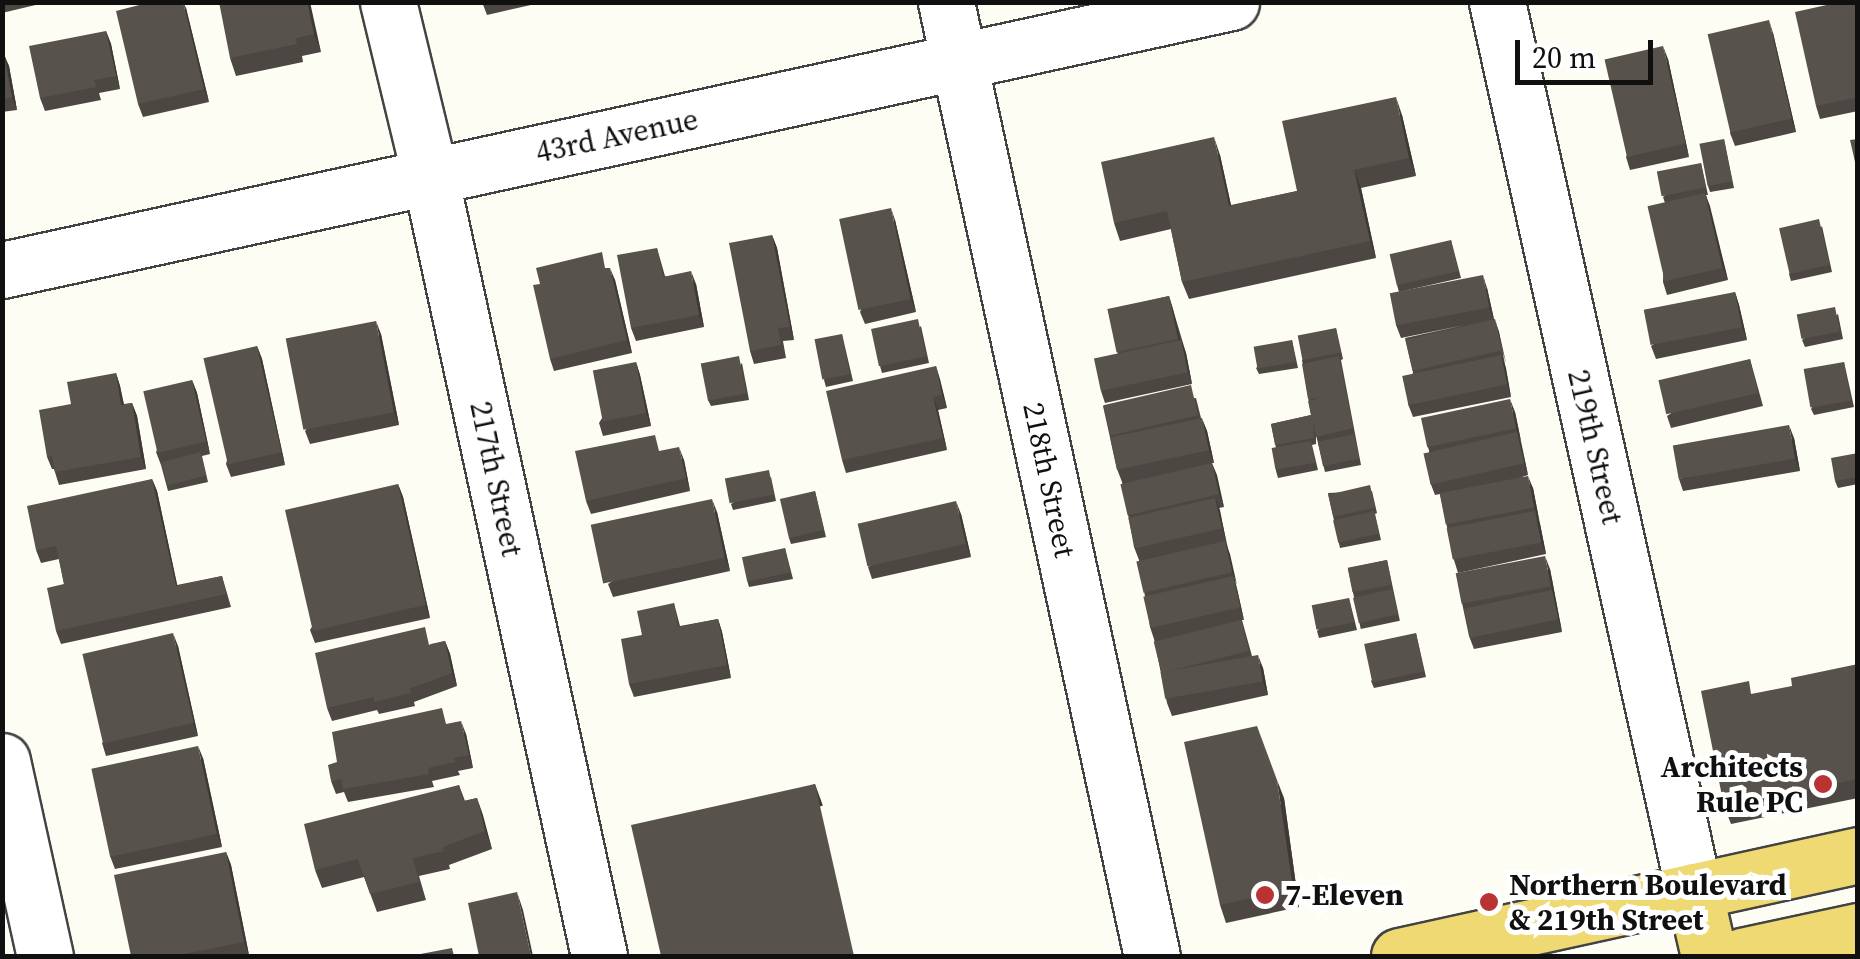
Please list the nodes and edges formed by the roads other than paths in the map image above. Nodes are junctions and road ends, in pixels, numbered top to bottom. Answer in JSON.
{"nodes":[{"id":1,"x":388,"y":2,"type":"edge"},
{"id":2,"x":946,"y":2,"type":"edge"},
{"id":3,"x":1231,"y":2,"type":"edge"},
{"id":4,"x":1496,"y":2,"type":"edge"},
{"id":5,"x":959,"y":63,"type":"junction"},
{"id":6,"x":430,"y":176,"type":"junction"},
{"id":7,"x":2,"y":270,"type":"edge"},
{"id":8,"x":2,"y":761,"type":"edge"},
{"id":9,"x":1858,"y":855,"type":"edge"},
{"id":10,"x":1694,"y":891,"type":"junction"},
{"id":11,"x":1858,"y":931,"type":"edge"},
{"id":12,"x":45,"y":956,"type":"edge"},
{"id":13,"x":599,"y":956,"type":"edge"},
{"id":14,"x":1152,"y":956,"type":"edge"},
{"id":15,"x":1399,"y":956,"type":"edge"},
{"id":16,"x":1709,"y":956,"type":"edge"},
{"id":17,"x":1742,"y":956,"type":"edge"}],
"edges":[{"from":1,"to":6,"type":"street","name":"217th Street"},
{"from":2,"to":5,"type":"street","name":"218th Street"},
{"from":3,"to":5,"type":"street","name":"43rd Avenue"},
{"from":4,"to":10,"type":"street","name":"219th Street"},
{"from":5,"to":6,"type":"street","name":"43rd Avenue"},
{"from":5,"to":14,"type":"street","name":"218th Street"},
{"from":6,"to":7,"type":"street","name":"43rd Avenue"},
{"from":6,"to":13,"type":"street","name":"217th Street"},
{"from":8,"to":12,"type":"street"},
{"from":9,"to":10,"type":"main road"},
{"from":10,"to":15,"type":"main road"},
{"from":10,"to":16,"type":"main road"},
{"from":11,"to":17,"type":"main road"}]}
